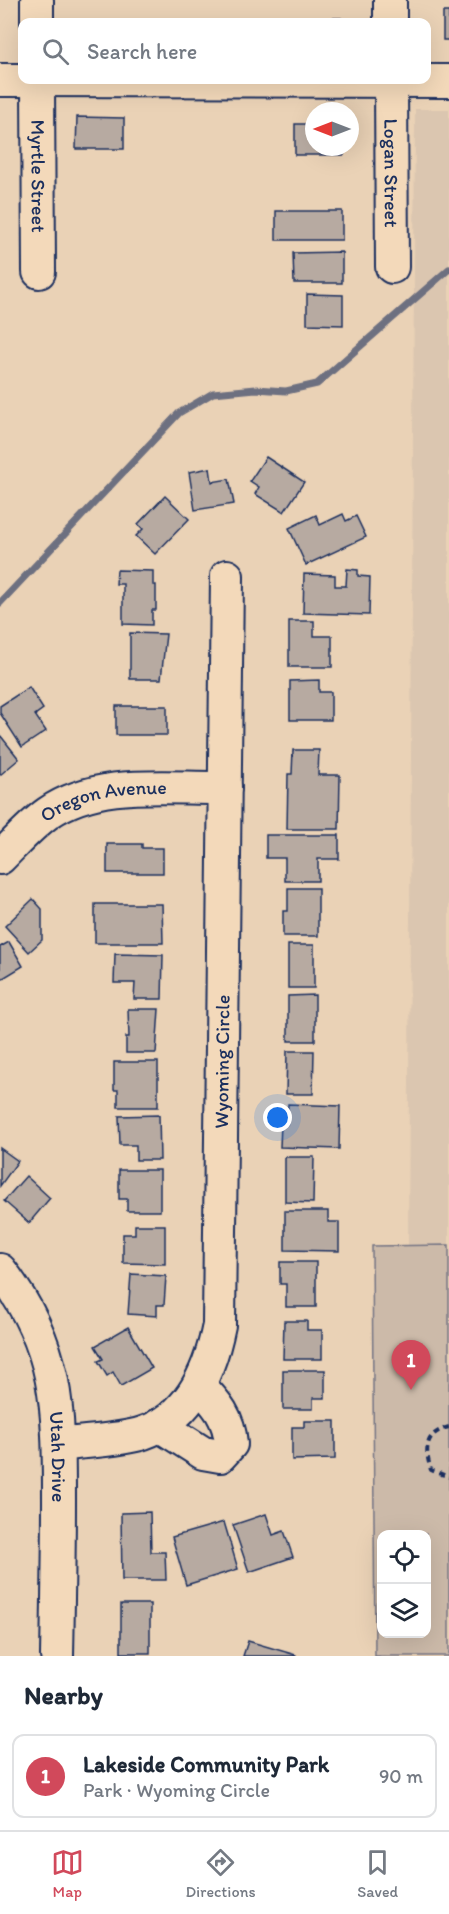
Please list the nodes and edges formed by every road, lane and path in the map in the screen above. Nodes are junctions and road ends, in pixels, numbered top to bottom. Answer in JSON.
{"nodes":[{"id":1,"x":37,"y":0,"type":"edge"},
{"id":2,"x":390,"y":0,"type":"edge"},
{"id":3,"x":37,"y":18,"type":"edge"},
{"id":4,"x":390,"y":18,"type":"edge"},
{"id":5,"x":0,"y":80,"type":"edge"},
{"id":6,"x":18,"y":80,"type":"edge"},
{"id":7,"x":431,"y":81,"type":"edge"},
{"id":8,"x":449,"y":81,"type":"edge"},
{"id":9,"x":38,"y":84,"type":"edge"},
{"id":10,"x":391,"y":84,"type":"edge"},
{"id":11,"x":392,"y":267,"type":"dead end"},
{"id":12,"x":39,"y":272,"type":"dead end"},
{"id":13,"x":227,"y":576,"type":"dead end"},
{"id":14,"x":225,"y":788,"type":"junction"},
{"id":15,"x":0,"y":858,"type":"edge"},
{"id":16,"x":0,"y":1270,"type":"edge"},
{"id":17,"x":199,"y":1385,"type":"junction"},
{"id":18,"x":159,"y":1425,"type":"junction"},
{"id":19,"x":449,"y":1427,"type":"edge"},
{"id":20,"x":60,"y":1445,"type":"junction"},
{"id":21,"x":449,"y":1477,"type":"edge"},
{"id":22,"x":57,"y":1656,"type":"edge"}],
"edges":[{"from":1,"to":3,"type":"street"},
{"from":2,"to":4,"type":"street"},
{"from":5,"to":6,"type":"street"},
{"from":7,"to":8,"type":"street"},
{"from":9,"to":12,"type":"street","name":"Myrtle Street"},
{"from":10,"to":11,"type":"street","name":"Logan Street"},
{"from":13,"to":14,"type":"street","name":"Wyoming Circle"},
{"from":14,"to":15,"type":"street","name":"Oregon Avenue"},
{"from":14,"to":17,"type":"street","name":"Wyoming Circle"},
{"from":16,"to":20,"type":"street","name":"Utah Drive"},
{"from":17,"to":18,"type":"street","name":"Wyoming Circle"},
{"from":17,"to":18,"type":"street"},
{"from":18,"to":20,"type":"street","name":"Wyoming Circle"},
{"from":19,"to":21,"type":"path"},
{"from":20,"to":22,"type":"street","name":"Utah Drive"}]}
